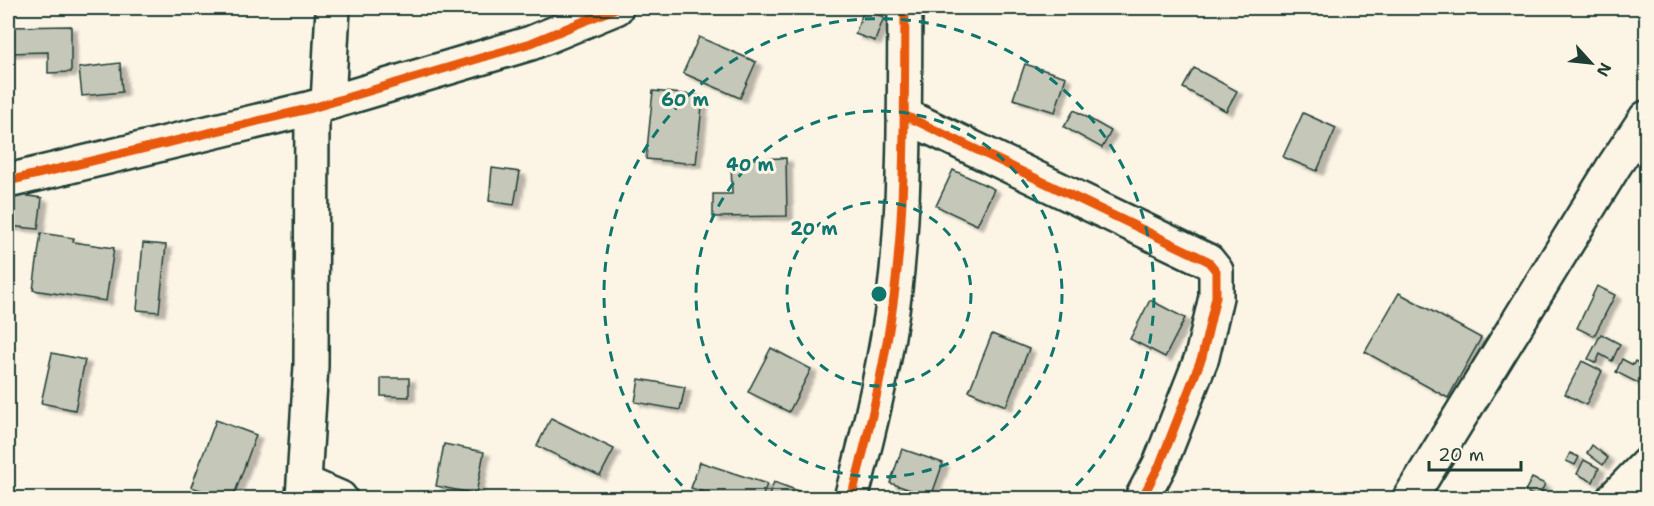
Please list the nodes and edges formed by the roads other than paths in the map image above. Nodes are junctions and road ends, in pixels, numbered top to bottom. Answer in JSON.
{"nodes":[{"id":1,"x":333,"y":8,"type":"edge"},
{"id":2,"x":616,"y":8,"type":"edge"},
{"id":3,"x":905,"y":8,"type":"edge"},
{"id":4,"x":320,"y":105,"type":"junction"},
{"id":5,"x":904,"y":115,"type":"junction"},
{"id":6,"x":1647,"y":118,"type":"edge"},
{"id":7,"x":8,"y":181,"type":"edge"},
{"id":8,"x":1647,"y":465,"type":"edge"},
{"id":9,"x":304,"y":491,"type":"edge"},
{"id":10,"x":340,"y":498,"type":"edge"},
{"id":11,"x":851,"y":498,"type":"edge"},
{"id":12,"x":1142,"y":498,"type":"edge"},
{"id":13,"x":1410,"y":498,"type":"edge"},
{"id":14,"x":1614,"y":498,"type":"edge"}],
"edges":[{"from":1,"to":4,"type":"street"},
{"from":2,"to":4,"type":"street"},
{"from":3,"to":5,"type":"street"},
{"from":4,"to":7,"type":"street"},
{"from":4,"to":9,"type":"street"},
{"from":5,"to":11,"type":"street"},
{"from":5,"to":12,"type":"street"},
{"from":6,"to":13,"type":"street"},
{"from":8,"to":14,"type":"street"},
{"from":9,"to":10,"type":"street"}]}
